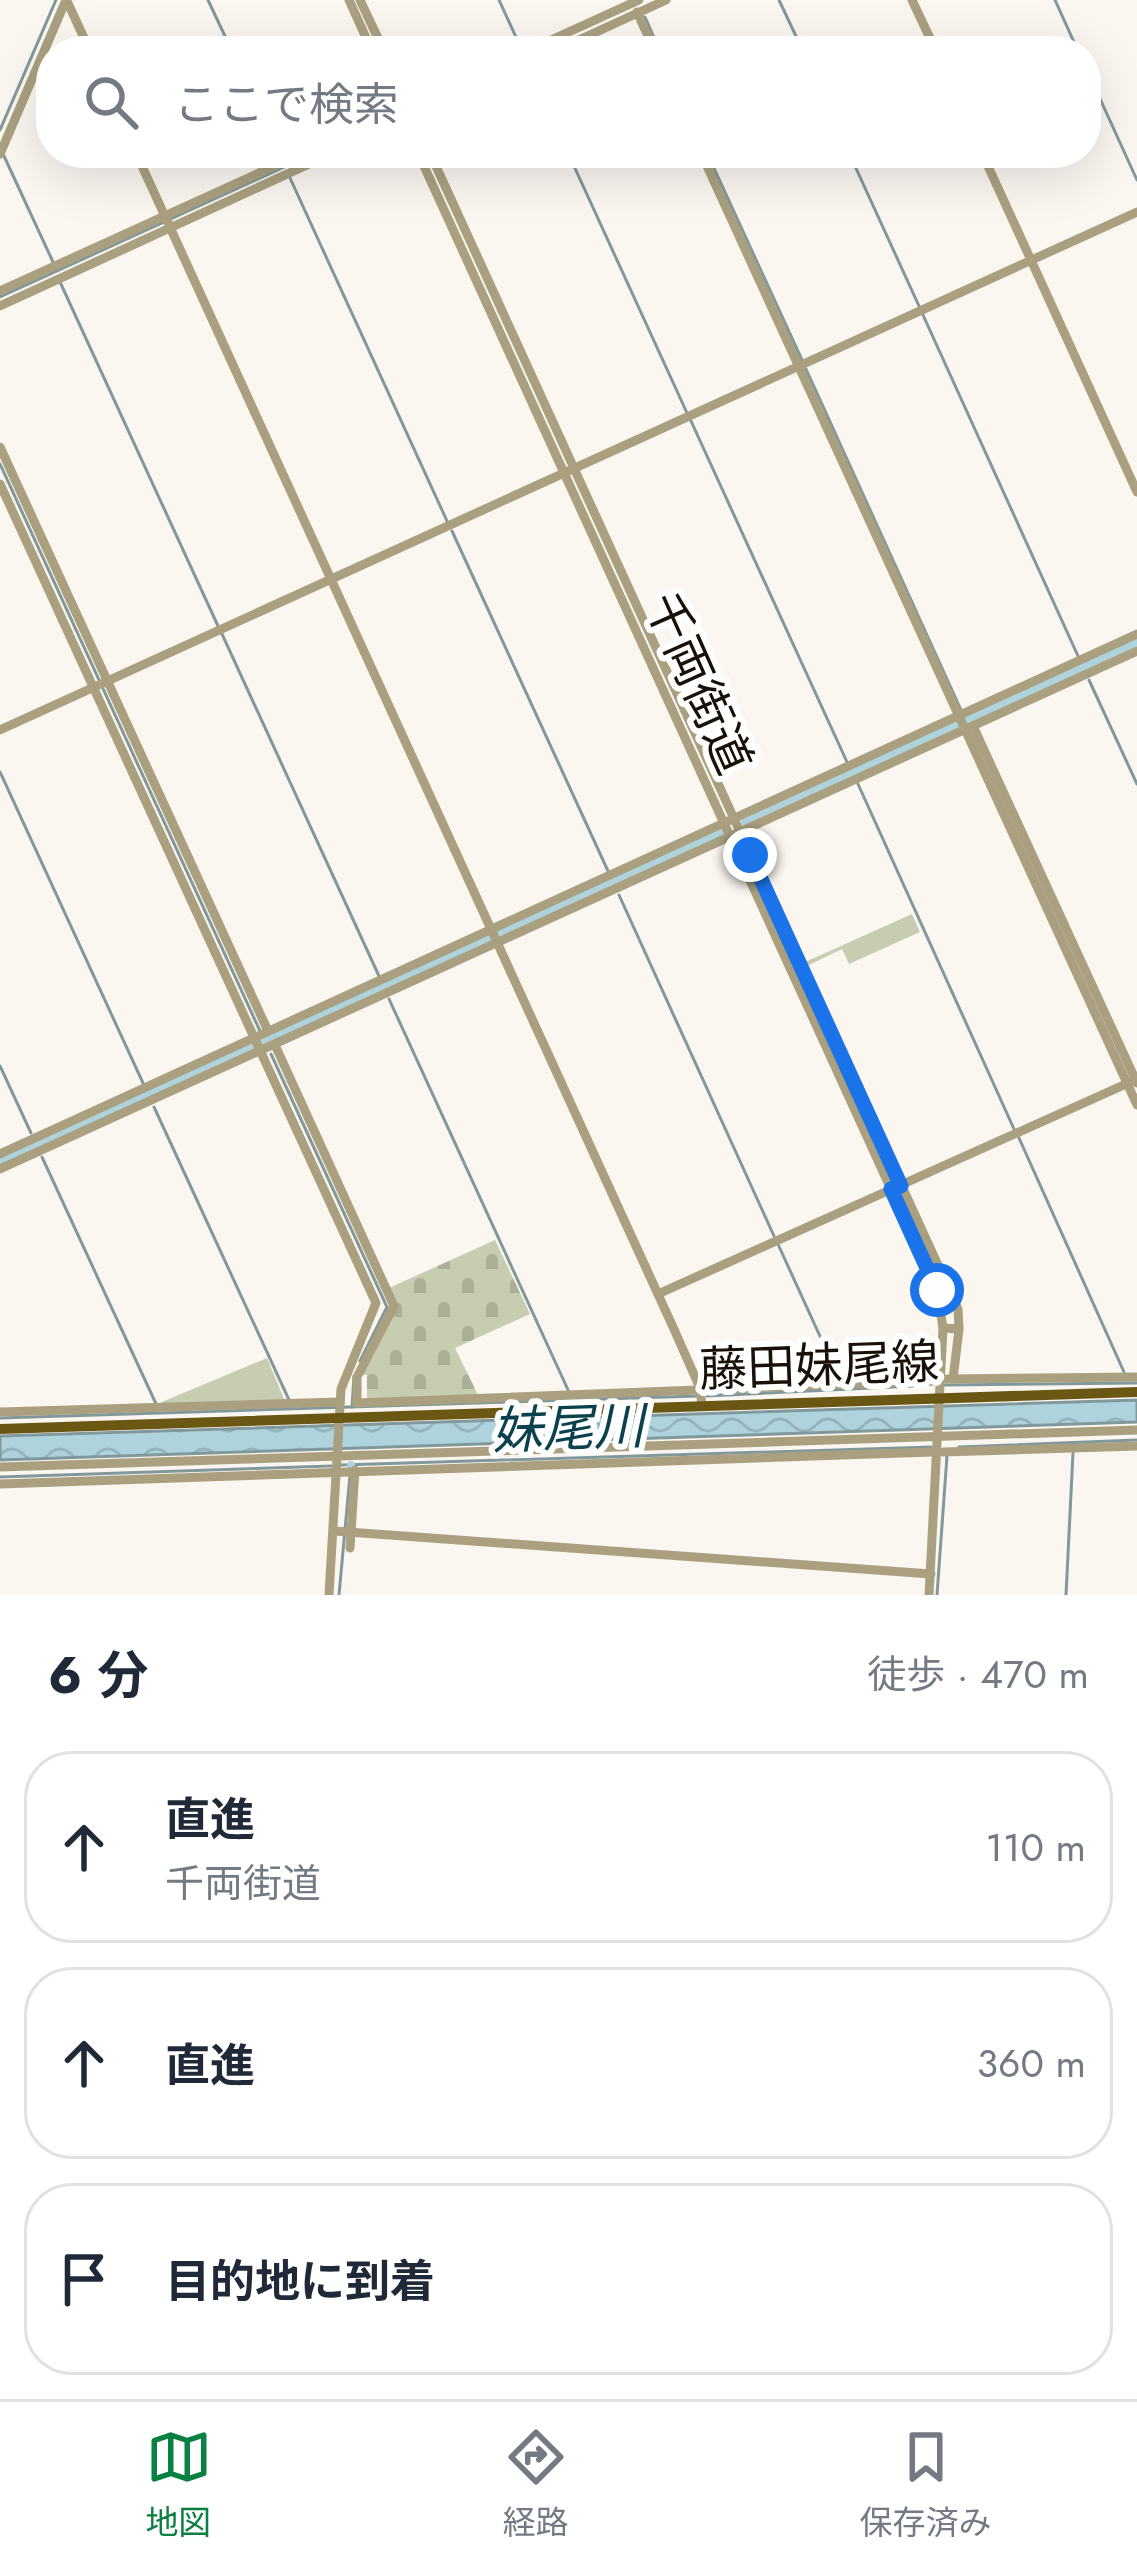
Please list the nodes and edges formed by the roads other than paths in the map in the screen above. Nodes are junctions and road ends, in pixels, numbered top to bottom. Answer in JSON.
{"nodes":[{"id":1,"x":66,"y":0,"type":"edge"},
{"id":2,"x":349,"y":0,"type":"edge"},
{"id":3,"x":360,"y":0,"type":"edge"},
{"id":4,"x":666,"y":0,"type":"edge"},
{"id":5,"x":912,"y":0,"type":"edge"},
{"id":6,"x":635,"y":4,"type":"edge"},
{"id":7,"x":51,"y":36,"type":"edge"},
{"id":8,"x":83,"y":36,"type":"edge"},
{"id":9,"x":365,"y":36,"type":"edge"},
{"id":10,"x":377,"y":36,"type":"edge"},
{"id":11,"x":561,"y":36,"type":"edge"},
{"id":12,"x":581,"y":36,"type":"edge"},
{"id":13,"x":649,"y":36,"type":"edge"},
{"id":14,"x":928,"y":36,"type":"edge"},
{"id":15,"x":36,"y":70,"type":"edge"},
{"id":16,"x":0,"y":154,"type":"edge"},
{"id":17,"x":143,"y":168,"type":"edge"},
{"id":18,"x":280,"y":168,"type":"edge"},
{"id":19,"x":425,"y":168,"type":"edge"},
{"id":20,"x":437,"y":168,"type":"edge"},
{"id":21,"x":708,"y":168,"type":"edge"},
{"id":22,"x":989,"y":168,"type":"edge"},
{"id":23,"x":1137,"y":212,"type":"edge"},
{"id":24,"x":167,"y":219,"type":"junction"},
{"id":25,"x":1034,"y":260,"type":"junction"},
{"id":26,"x":0,"y":292,"type":"edge"},
{"id":27,"x":0,"y":306,"type":"edge"},
{"id":28,"x":802,"y":365,"type":"junction"},
{"id":29,"x":0,"y":447,"type":"edge"},
{"id":30,"x":570,"y":471,"type":"junction"},
{"id":31,"x":0,"y":484,"type":"edge"},
{"id":32,"x":1137,"y":492,"type":"edge"},
{"id":33,"x":332,"y":580,"type":"junction"},
{"id":34,"x":1137,"y":634,"type":"edge"},
{"id":35,"x":1137,"y":651,"type":"edge"},
{"id":36,"x":1080,"y":666,"type":"junction"},
{"id":37,"x":100,"y":684,"type":"junction"},
{"id":38,"x":964,"y":721,"type":"junction"},
{"id":39,"x":0,"y":730,"type":"edge"},
{"id":40,"x":854,"y":771,"type":"junction"},
{"id":41,"x":729,"y":822,"type":"junction"},
{"id":42,"x":735,"y":836,"type":"junction"},
{"id":43,"x":610,"y":884,"type":"junction"},
{"id":44,"x":494,"y":937,"type":"junction"},
{"id":45,"x":378,"y":987,"type":"junction"},
{"id":46,"x":261,"y":1040,"type":"junction"},
{"id":47,"x":275,"y":1045,"type":"junction"},
{"id":48,"x":1133,"y":1081,"type":"edge"},
{"id":49,"x":145,"y":1095,"type":"junction"},
{"id":50,"x":1137,"y":1105,"type":"edge"},
{"id":51,"x":0,"y":1154,"type":"edge"},
{"id":52,"x":0,"y":1169,"type":"edge"},
{"id":53,"x":897,"y":1187,"type":"junction"},
{"id":54,"x":349,"y":1224,"type":"junction"},
{"id":55,"x":658,"y":1294,"type":"junction"},
{"id":56,"x":953,"y":1328,"type":"junction"},
{"id":57,"x":358,"y":1363,"type":"junction"},
{"id":58,"x":1137,"y":1377,"type":"edge"},
{"id":59,"x":947,"y":1380,"type":"junction"},
{"id":60,"x":1137,"y":1392,"type":"edge"},
{"id":61,"x":702,"y":1397,"type":"junction"},
{"id":62,"x":941,"y":1399,"type":"junction"},
{"id":63,"x":0,"y":1412,"type":"edge"},
{"id":64,"x":340,"y":1412,"type":"junction"},
{"id":65,"x":92,"y":1416,"type":"junction"},
{"id":66,"x":0,"y":1429,"type":"edge"},
{"id":67,"x":1137,"y":1430,"type":"edge"},
{"id":68,"x":940,"y":1436,"type":"junction"},
{"id":69,"x":1137,"y":1446,"type":"edge"},
{"id":70,"x":779,"y":1450,"type":"junction"},
{"id":71,"x":340,"y":1463,"type":"junction"},
{"id":72,"x":0,"y":1467,"type":"edge"},
{"id":73,"x":356,"y":1470,"type":"junction"},
{"id":74,"x":0,"y":1484,"type":"edge"},
{"id":75,"x":346,"y":1530,"type":"junction"},
{"id":76,"x":350,"y":1548,"type":"dead end"},
{"id":77,"x":931,"y":1574,"type":"junction"},
{"id":78,"x":328,"y":1595,"type":"edge"},
{"id":79,"x":929,"y":1595,"type":"edge"}],
"edges":[{"from":1,"to":7,"type":"street"},
{"from":1,"to":8,"type":"street"},
{"from":2,"to":9,"type":"street"},
{"from":3,"to":10,"type":"street"},
{"from":4,"to":6,"type":"street"},
{"from":5,"to":14,"type":"street"},
{"from":6,"to":11,"type":"street"},
{"from":6,"to":12,"type":"street"},
{"from":6,"to":13,"type":"street"},
{"from":15,"to":16,"type":"street"},
{"from":17,"to":24,"type":"street"},
{"from":18,"to":24,"type":"street"},
{"from":19,"to":30,"type":"street","name":"千両街道"},
{"from":20,"to":30,"type":"street"},
{"from":21,"to":28,"type":"street"},
{"from":22,"to":25,"type":"street"},
{"from":23,"to":25,"type":"street"},
{"from":24,"to":26,"type":"street"},
{"from":24,"to":27,"type":"street"},
{"from":24,"to":33,"type":"street"},
{"from":25,"to":28,"type":"street"},
{"from":25,"to":32,"type":"street"},
{"from":28,"to":30,"type":"street"},
{"from":28,"to":38,"type":"street"},
{"from":29,"to":37,"type":"street"},
{"from":30,"to":33,"type":"street"},
{"from":30,"to":41,"type":"street","name":"千両街道"},
{"from":31,"to":37,"type":"street"},
{"from":33,"to":37,"type":"street"},
{"from":33,"to":44,"type":"street"},
{"from":34,"to":36,"type":"street"},
{"from":35,"to":36,"type":"street"},
{"from":36,"to":38,"type":"street"},
{"from":37,"to":39,"type":"street"},
{"from":37,"to":46,"type":"street"},
{"from":38,"to":40,"type":"street"},
{"from":38,"to":48,"type":"street"},
{"from":40,"to":41,"type":"street"},
{"from":40,"to":42,"type":"street"},
{"from":41,"to":42,"type":"street","name":"千両街道"},
{"from":41,"to":43,"type":"street"},
{"from":42,"to":43,"type":"street"},
{"from":42,"to":53,"type":"street","name":"千両街道"},
{"from":43,"to":44,"type":"street"},
{"from":44,"to":45,"type":"street"},
{"from":44,"to":45,"type":"street"},
{"from":44,"to":55,"type":"street"},
{"from":45,"to":46,"type":"street"},
{"from":45,"to":47,"type":"street"},
{"from":46,"to":47,"type":"street"},
{"from":46,"to":49,"type":"street"},
{"from":46,"to":54,"type":"street"},
{"from":47,"to":54,"type":"street"},
{"from":48,"to":50,"type":"street"},
{"from":48,"to":53,"type":"street"},
{"from":49,"to":51,"type":"street"},
{"from":49,"to":52,"type":"street"},
{"from":53,"to":55,"type":"street"},
{"from":53,"to":56,"type":"street"},
{"from":53,"to":56,"type":"street"},
{"from":54,"to":57,"type":"street"},
{"from":54,"to":57,"type":"street"},
{"from":55,"to":61,"type":"street"},
{"from":56,"to":59,"type":"street"},
{"from":56,"to":62,"type":"street"},
{"from":57,"to":61,"type":"street"},
{"from":57,"to":64,"type":"street"},
{"from":58,"to":59,"type":"street"},
{"from":59,"to":61,"type":"street"},
{"from":60,"to":62,"type":"main road","name":"藤田妹尾線"},
{"from":61,"to":62,"type":"main road","name":"藤田妹尾線"},
{"from":61,"to":64,"type":"main road","name":"藤田妹尾線"},
{"from":62,"to":68,"type":"street"},
{"from":63,"to":65,"type":"street"},
{"from":64,"to":65,"type":"main road","name":"藤田妹尾線"},
{"from":64,"to":65,"type":"street"},
{"from":64,"to":71,"type":"street"},
{"from":65,"to":66,"type":"main road","name":"藤田妹尾線"},
{"from":67,"to":68,"type":"street"},
{"from":68,"to":70,"type":"street"},
{"from":68,"to":77,"type":"street"},
{"from":69,"to":70,"type":"street"},
{"from":70,"to":71,"type":"street"},
{"from":70,"to":73,"type":"street"},
{"from":71,"to":72,"type":"street"},
{"from":71,"to":73,"type":"street"},
{"from":71,"to":74,"type":"street"},
{"from":71,"to":75,"type":"street"},
{"from":73,"to":75,"type":"street"},
{"from":75,"to":76,"type":"street"},
{"from":75,"to":77,"type":"street"},
{"from":75,"to":78,"type":"street"},
{"from":77,"to":79,"type":"street"}]}
